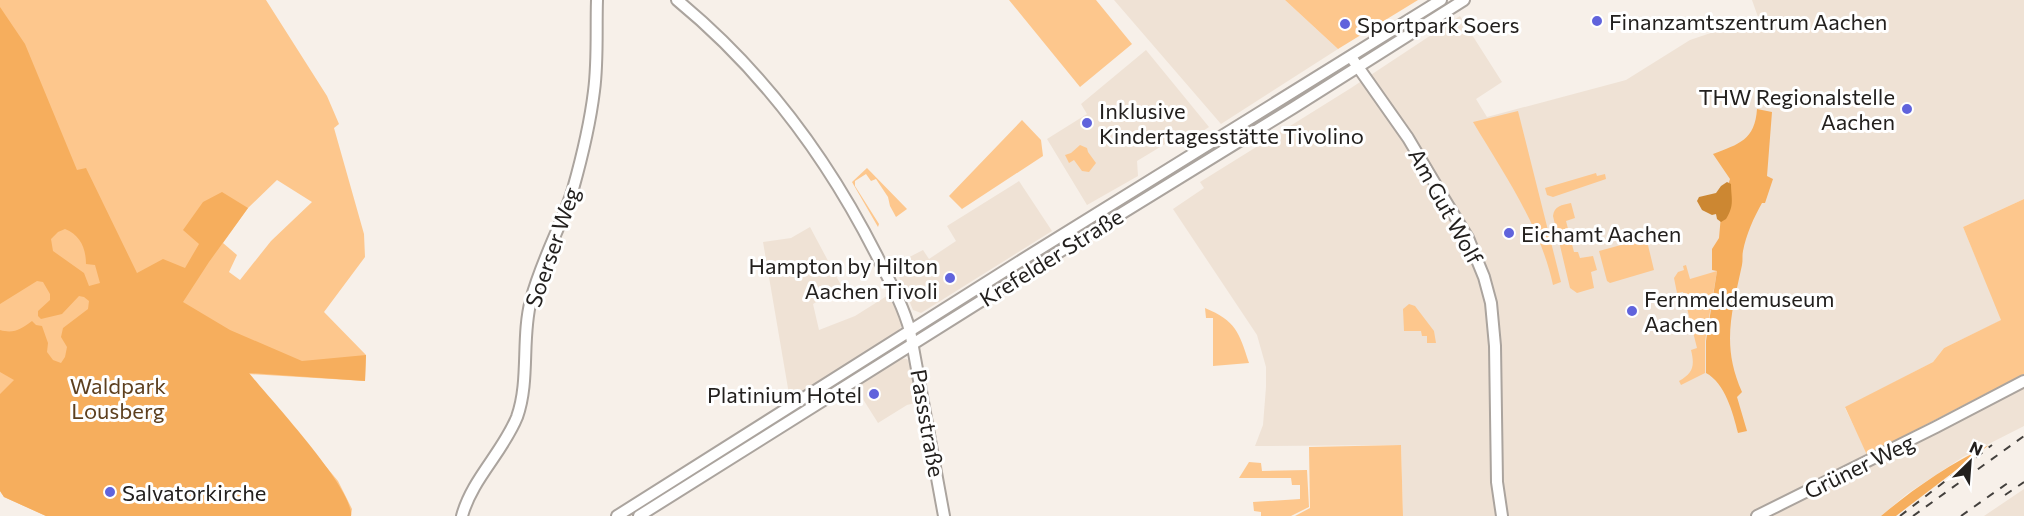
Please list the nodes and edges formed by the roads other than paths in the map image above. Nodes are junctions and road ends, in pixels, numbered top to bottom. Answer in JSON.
{"nodes":[{"id":1,"x":597,"y":0,"type":"edge"},
{"id":2,"x":677,"y":0,"type":"edge"},
{"id":3,"x":1441,"y":0,"type":"edge"},
{"id":4,"x":1464,"y":0,"type":"edge"},
{"id":5,"x":1354,"y":61,"type":"junction"},
{"id":6,"x":910,"y":331,"type":"junction"},
{"id":7,"x":913,"y":343,"type":"junction"},
{"id":8,"x":2024,"y":381,"type":"edge"},
{"id":9,"x":462,"y":516,"type":"edge"},
{"id":10,"x":617,"y":516,"type":"edge"},
{"id":11,"x":639,"y":516,"type":"edge"},
{"id":12,"x":944,"y":516,"type":"edge"},
{"id":13,"x":1502,"y":516,"type":"edge"},
{"id":14,"x":1757,"y":516,"type":"edge"}],
"edges":[{"from":1,"to":9,"type":"main road","name":"Soerser Weg"},
{"from":2,"to":6,"type":"main road","name":"Passstraße"},
{"from":3,"to":5,"type":"main road","name":"Krefelder Straße"},
{"from":4,"to":5,"type":"main road","name":"Krefelder Straße"},
{"from":5,"to":6,"type":"main road","name":"Krefelder Straße"},
{"from":5,"to":7,"type":"main road","name":"Krefelder Straße"},
{"from":5,"to":13,"type":"main road","name":"Am Gut Wolf"},
{"from":6,"to":7,"type":"main road","name":"Passstraße"},
{"from":6,"to":10,"type":"main road","name":"Krefelder Straße"},
{"from":7,"to":11,"type":"main road","name":"Krefelder Straße"},
{"from":7,"to":12,"type":"main road","name":"Passstraße"},
{"from":8,"to":14,"type":"main road","name":"Grüner Weg"}]}
